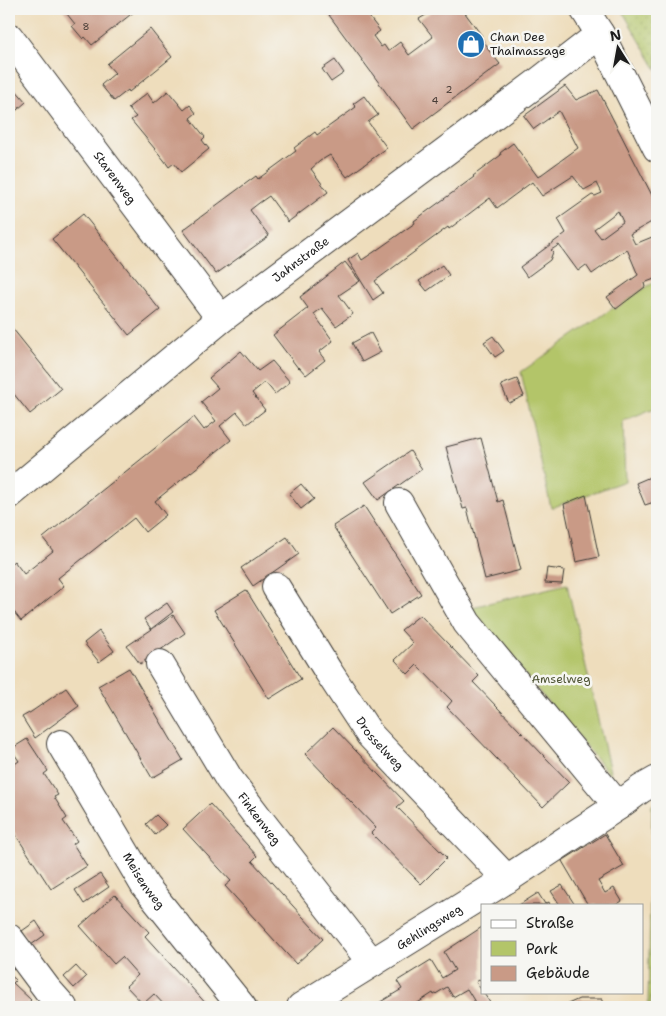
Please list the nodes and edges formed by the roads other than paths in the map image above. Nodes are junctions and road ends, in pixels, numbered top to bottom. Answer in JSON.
{"nodes":[{"id":1,"x":584,"y":9,"type":"edge"},
{"id":2,"x":600,"y":34,"type":"junction"},
{"id":3,"x":9,"y":37,"type":"edge"},
{"id":4,"x":657,"y":148,"type":"edge"},
{"id":5,"x":221,"y":319,"type":"junction"},
{"id":6,"x":9,"y":495,"type":"edge"},
{"id":7,"x":399,"y":503,"type":"dead end"},
{"id":8,"x":276,"y":586,"type":"dead end"},
{"id":9,"x":160,"y":664,"type":"dead end"},
{"id":10,"x":61,"y":744,"type":"dead end"},
{"id":11,"x":657,"y":780,"type":"edge"},
{"id":12,"x":618,"y":806,"type":"junction"},
{"id":13,"x":507,"y":879,"type":"junction"},
{"id":14,"x":9,"y":938,"type":"edge"},
{"id":15,"x":372,"y":963,"type":"junction"},
{"id":16,"x":63,"y":1007,"type":"edge"},
{"id":17,"x":242,"y":1007,"type":"edge"},
{"id":18,"x":301,"y":1007,"type":"edge"}],
"edges":[{"from":1,"to":2,"type":"street"},
{"from":2,"to":4,"type":"street"},
{"from":2,"to":5,"type":"street","name":"Jahnstraße"},
{"from":3,"to":5,"type":"street","name":"Starenweg"},
{"from":5,"to":6,"type":"street","name":"Jahnstraße"},
{"from":7,"to":12,"type":"street"},
{"from":8,"to":13,"type":"street","name":"Drosselweg"},
{"from":9,"to":15,"type":"street","name":"Finkenweg"},
{"from":10,"to":17,"type":"street","name":"Meisenweg"},
{"from":11,"to":12,"type":"street","name":"Gehlingsweg"},
{"from":12,"to":13,"type":"street","name":"Gehlingsweg"},
{"from":13,"to":15,"type":"street","name":"Gehlingsweg"},
{"from":14,"to":16,"type":"street"},
{"from":15,"to":18,"type":"street","name":"Gehlingsweg"}]}
